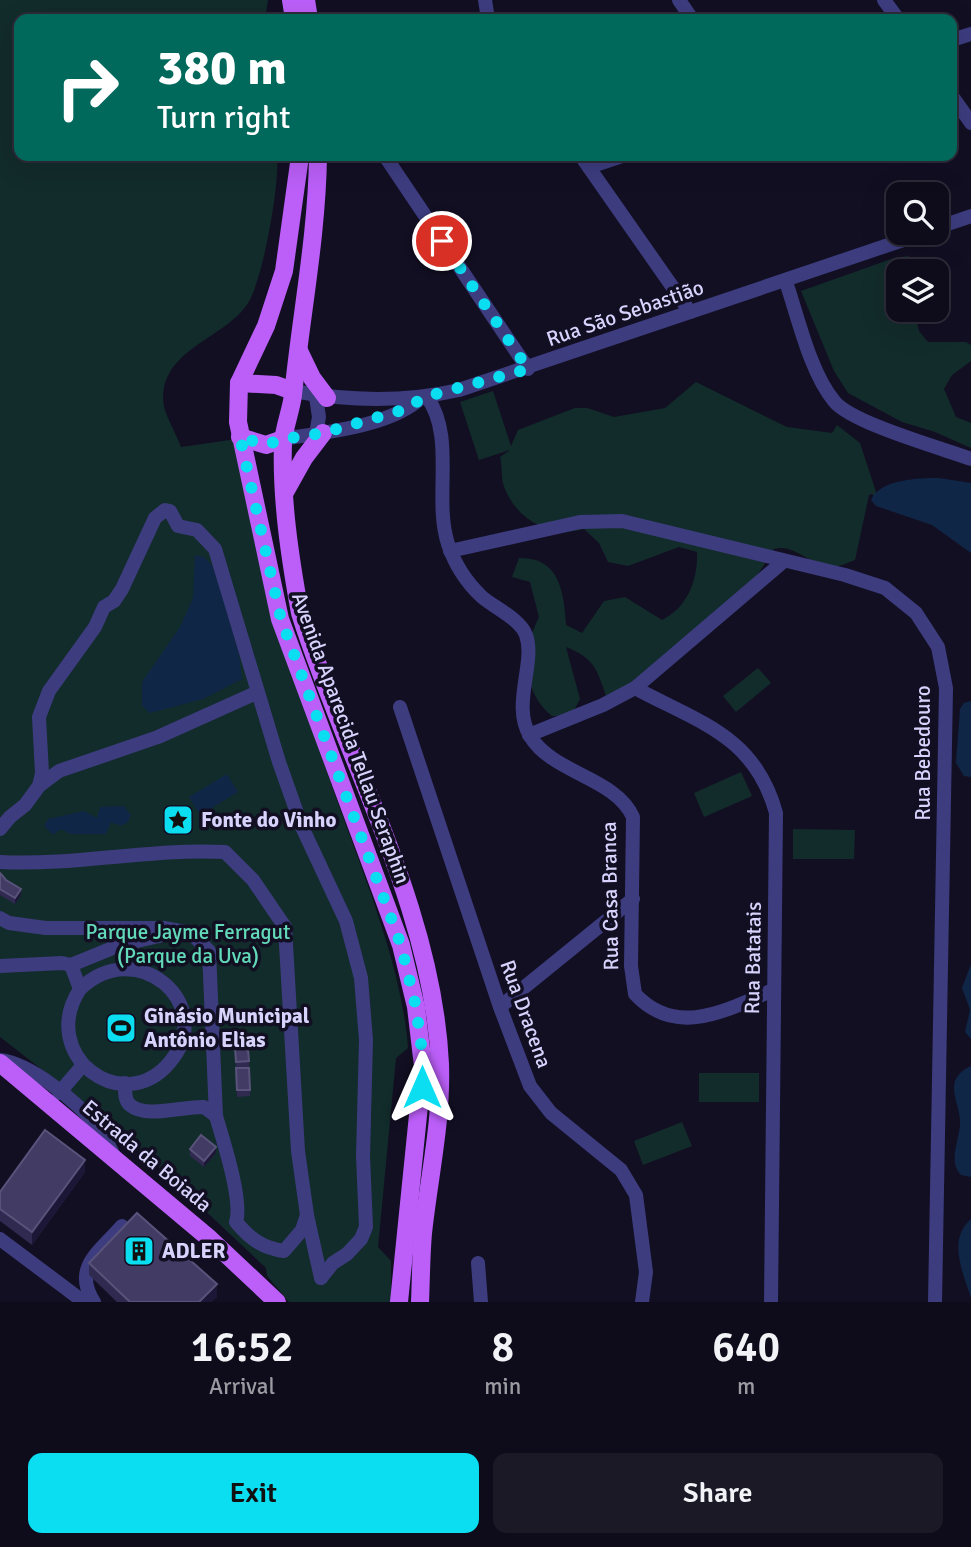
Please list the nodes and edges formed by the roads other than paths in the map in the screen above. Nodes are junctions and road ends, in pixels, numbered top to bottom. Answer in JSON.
{"nodes":[{"id":1,"x":957,"y":103,"type":"edge"},
{"id":2,"x":971,"y":123,"type":"edge"},
{"id":3,"x":299,"y":161,"type":"edge"},
{"id":4,"x":318,"y":161,"type":"edge"},
{"id":5,"x":387,"y":161,"type":"edge"},
{"id":6,"x":585,"y":162,"type":"edge"},
{"id":7,"x":971,"y":216,"type":"edge"},
{"id":8,"x":949,"y":224,"type":"edge"},
{"id":9,"x":890,"y":245,"type":"edge"},
{"id":10,"x":786,"y":282,"type":"junction"},
{"id":11,"x":690,"y":312,"type":"junction"},
{"id":12,"x":297,"y":345,"type":"junction"},
{"id":13,"x":528,"y":369,"type":"junction"},
{"id":14,"x":239,"y":383,"type":"junction"},
{"id":15,"x":293,"y":391,"type":"junction"},
{"id":16,"x":322,"y":398,"type":"junction"},
{"id":17,"x":424,"y":398,"type":"junction"},
{"id":18,"x":320,"y":434,"type":"junction"},
{"id":19,"x":240,"y":437,"type":"junction"},
{"id":20,"x":283,"y":439,"type":"junction"},
{"id":21,"x":971,"y":459,"type":"edge"},
{"id":22,"x":285,"y":492,"type":"junction"},
{"id":23,"x":450,"y":551,"type":"junction"},
{"id":24,"x":784,"y":561,"type":"junction"},
{"id":25,"x":635,"y":688,"type":"junction"},
{"id":26,"x":256,"y":693,"type":"junction"},
{"id":27,"x":401,"y":707,"type":"dead end"},
{"id":28,"x":529,"y":735,"type":"junction"},
{"id":29,"x":39,"y":786,"type":"junction"},
{"id":30,"x":0,"y":830,"type":"edge"},
{"id":31,"x":0,"y":862,"type":"edge"},
{"id":32,"x":633,"y":899,"type":"junction"},
{"id":33,"x":0,"y":918,"type":"edge"},
{"id":34,"x":191,"y":933,"type":"junction"},
{"id":35,"x":71,"y":965,"type":"junction"},
{"id":36,"x":0,"y":966,"type":"edge"},
{"id":37,"x":80,"y":989,"type":"junction"},
{"id":38,"x":773,"y":990,"type":"junction"},
{"id":39,"x":500,"y":1007,"type":"junction"},
{"id":40,"x":0,"y":1062,"type":"edge"},
{"id":41,"x":83,"y":1065,"type":"junction"},
{"id":42,"x":125,"y":1083,"type":"junction"},
{"id":43,"x":59,"y":1093,"type":"junction"},
{"id":44,"x":216,"y":1116,"type":"junction"},
{"id":45,"x":116,"y":1160,"type":"junction"},
{"id":46,"x":307,"y":1215,"type":"junction"},
{"id":47,"x":122,"y":1226,"type":"edge"},
{"id":48,"x":0,"y":1239,"type":"edge"},
{"id":49,"x":478,"y":1263,"type":"dead end"},
{"id":50,"x":265,"y":1295,"type":"edge"},
{"id":51,"x":84,"y":1302,"type":"edge"},
{"id":52,"x":94,"y":1302,"type":"edge"},
{"id":53,"x":277,"y":1302,"type":"edge"},
{"id":54,"x":399,"y":1302,"type":"edge"},
{"id":55,"x":420,"y":1302,"type":"edge"},
{"id":56,"x":481,"y":1302,"type":"edge"},
{"id":57,"x":642,"y":1302,"type":"edge"},
{"id":58,"x":771,"y":1302,"type":"edge"},
{"id":59,"x":935,"y":1302,"type":"edge"}],
"edges":[{"from":1,"to":2,"type":"street"},
{"from":3,"to":14,"type":"main road","name":"Avenida Aparecida Tellau Seraphin"},
{"from":4,"to":12,"type":"main road","name":"Avenida Aparecida Tellau Seraphin"},
{"from":5,"to":13,"type":"street"},
{"from":6,"to":11,"type":"street"},
{"from":7,"to":8,"type":"street"},
{"from":9,"to":10,"type":"street","name":"Rua São Sebastião"},
{"from":10,"to":11,"type":"street","name":"Rua São Sebastião"},
{"from":10,"to":21,"type":"street"},
{"from":11,"to":13,"type":"street","name":"Rua São Sebastião"},
{"from":12,"to":15,"type":"main road","name":"Avenida Aparecida Tellau Seraphin"},
{"from":12,"to":16,"type":"main road"},
{"from":13,"to":17,"type":"street","name":"Rua São Sebastião"},
{"from":14,"to":15,"type":"main road"},
{"from":14,"to":19,"type":"main road","name":"Avenida Aparecida Tellau Seraphin"},
{"from":15,"to":16,"type":"street","name":"Rua São Sebastião"},
{"from":15,"to":20,"type":"main road","name":"Avenida Aparecida Tellau Seraphin"},
{"from":16,"to":17,"type":"street","name":"Rua São Sebastião"},
{"from":16,"to":18,"type":"street"},
{"from":17,"to":18,"type":"street"},
{"from":17,"to":23,"type":"street"},
{"from":18,"to":20,"type":"street"},
{"from":18,"to":22,"type":"main road"},
{"from":19,"to":20,"type":"main road"},
{"from":19,"to":54,"type":"main road","name":"Avenida Aparecida Tellau Seraphin"},
{"from":20,"to":22,"type":"main road","name":"Avenida Aparecida Tellau Seraphin"},
{"from":22,"to":55,"type":"main road","name":"Avenida Aparecida Tellau Seraphin"},
{"from":23,"to":24,"type":"street","name":"Rua Bebedouro"},
{"from":23,"to":28,"type":"street"},
{"from":24,"to":25,"type":"street"},
{"from":24,"to":59,"type":"street","name":"Rua Bebedouro"},
{"from":25,"to":28,"type":"street"},
{"from":25,"to":38,"type":"street","name":"Rua Batatais"},
{"from":26,"to":29,"type":"street"},
{"from":26,"to":29,"type":"street"},
{"from":26,"to":46,"type":"street"},
{"from":27,"to":39,"type":"street","name":"Rua Dracena"},
{"from":28,"to":32,"type":"street","name":"Rua Casa Branca"},
{"from":29,"to":30,"type":"street"},
{"from":31,"to":46,"type":"street"},
{"from":32,"to":38,"type":"street","name":"Rua Casa Branca"},
{"from":32,"to":39,"type":"street"},
{"from":33,"to":34,"type":"street"},
{"from":34,"to":35,"type":"street"},
{"from":34,"to":44,"type":"street"},
{"from":35,"to":36,"type":"street"},
{"from":35,"to":37,"type":"street"},
{"from":37,"to":41,"type":"street"},
{"from":37,"to":42,"type":"street"},
{"from":38,"to":58,"type":"street","name":"Rua Batatais"},
{"from":39,"to":57,"type":"street","name":"Rua Dracena"},
{"from":40,"to":43,"type":"street"},
{"from":40,"to":45,"type":"main road","name":"Estrada da Boiada"},
{"from":41,"to":42,"type":"street"},
{"from":41,"to":43,"type":"street"},
{"from":42,"to":44,"type":"street"},
{"from":43,"to":45,"type":"street"},
{"from":44,"to":46,"type":"street"},
{"from":45,"to":50,"type":"main road","name":"Estrada da Boiada"},
{"from":47,"to":52,"type":"street"},
{"from":48,"to":51,"type":"street"},
{"from":49,"to":56,"type":"street"},
{"from":50,"to":53,"type":"main road","name":"Estrada da Boiada"}]}
